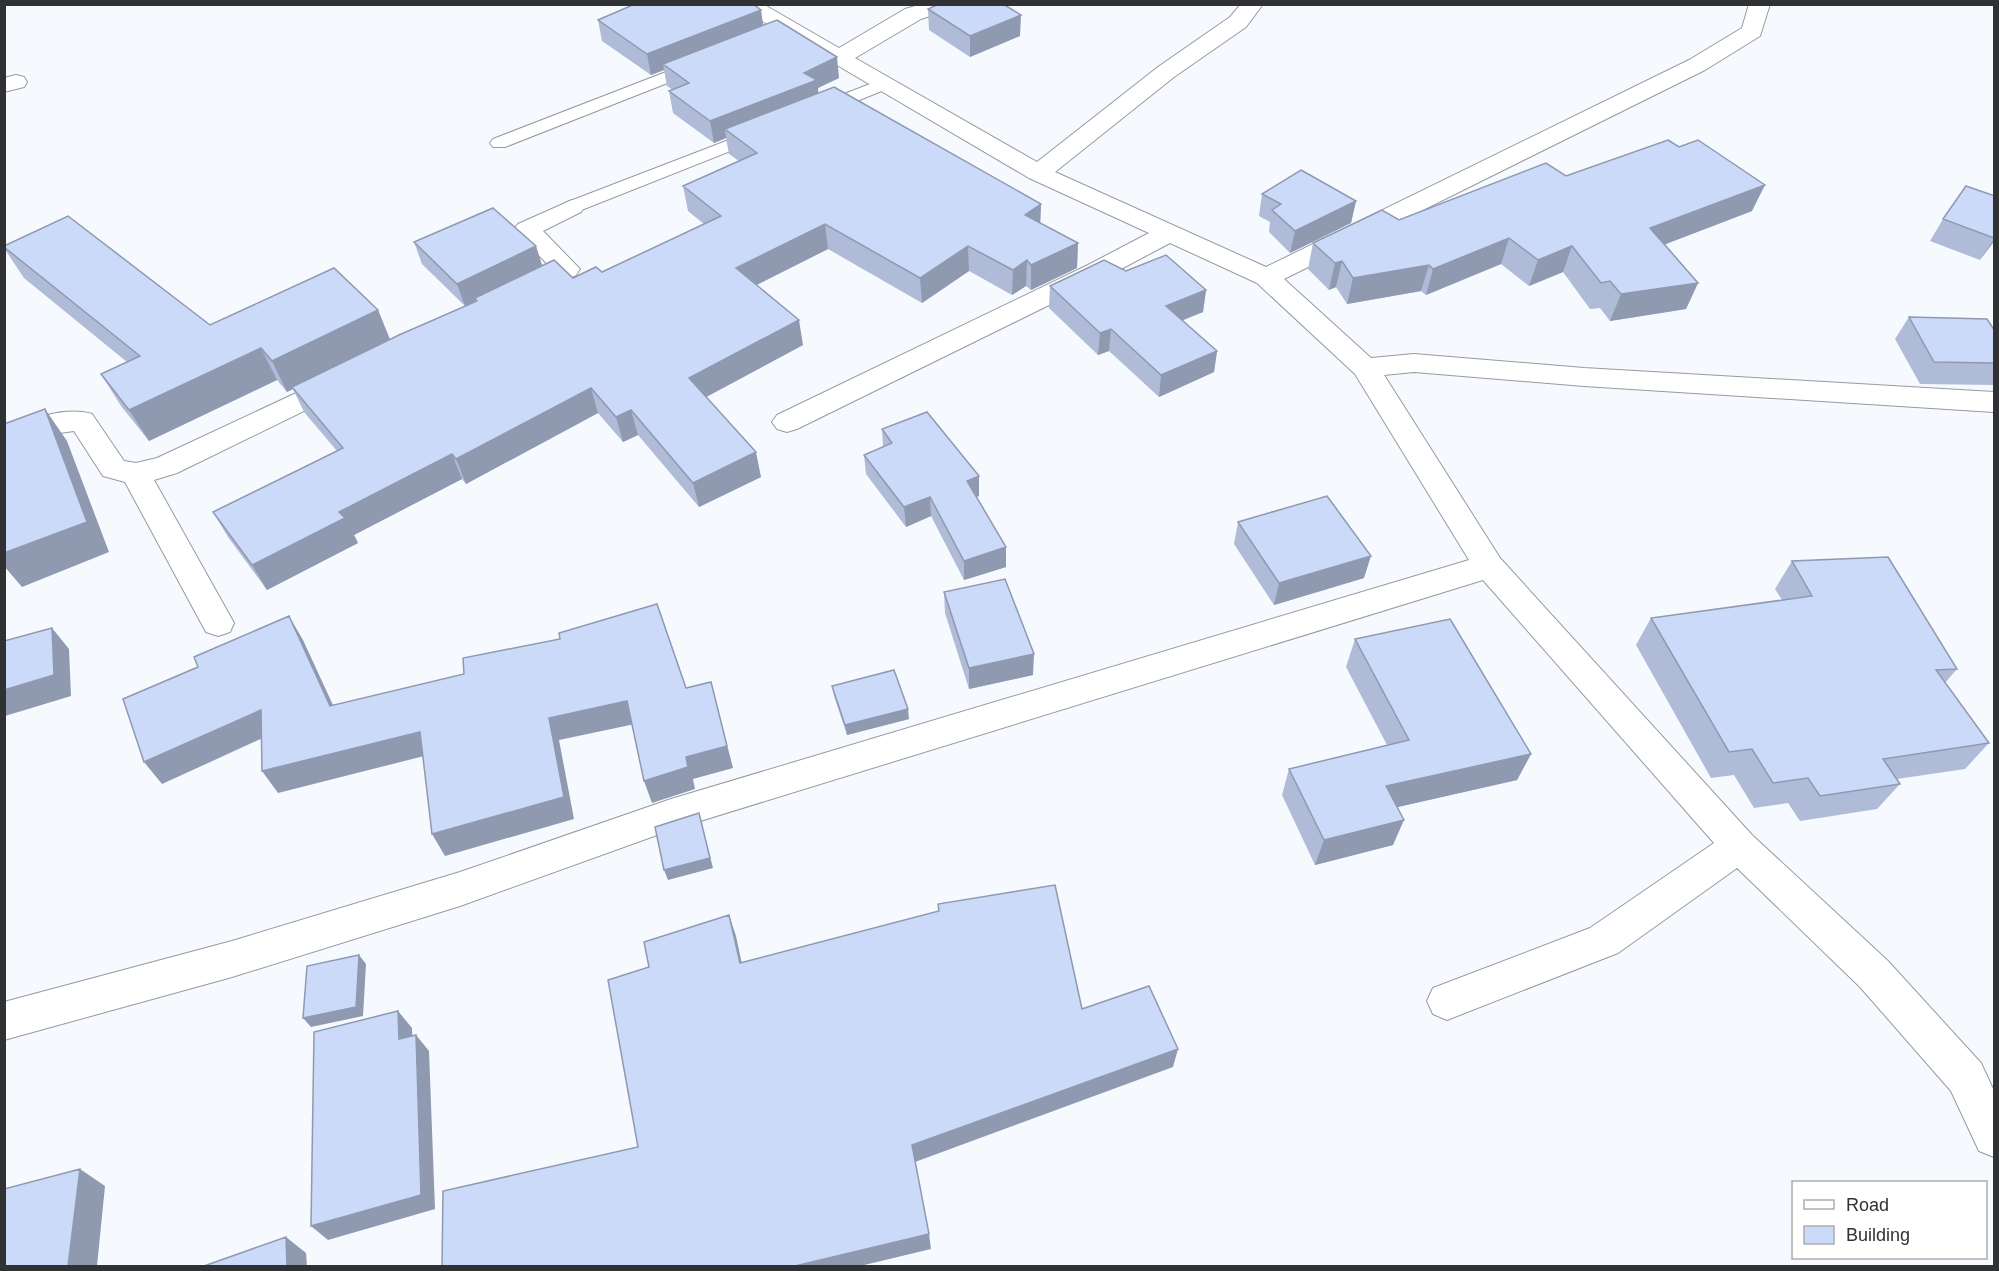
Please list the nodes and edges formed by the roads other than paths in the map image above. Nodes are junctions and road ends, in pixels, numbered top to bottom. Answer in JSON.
{"nodes":[{"id":1,"x":747,"y":4,"type":"edge"},
{"id":2,"x":946,"y":4,"type":"edge"},
{"id":3,"x":1253,"y":4,"type":"edge"},
{"id":4,"x":1760,"y":4,"type":"edge"},
{"id":5,"x":839,"y":58,"type":"junction"},
{"id":6,"x":713,"y":59,"type":"edge"},
{"id":7,"x":883,"y":84,"type":"junction"},
{"id":8,"x":805,"y":115,"type":"edge"},
{"id":9,"x":772,"y":128,"type":"edge"},
{"id":10,"x":499,"y":143,"type":"dead end"},
{"id":11,"x":1038,"y":173,"type":"junction"},
{"id":12,"x":572,"y":207,"type":"joint"},
{"id":13,"x":1169,"y":233,"type":"junction"},
{"id":14,"x":1266,"y":278,"type":"junction"},
{"id":15,"x":504,"y":300,"type":"edge"},
{"id":16,"x":367,"y":368,"type":"edge"},
{"id":17,"x":1365,"y":368,"type":"junction"},
{"id":18,"x":1995,"y":402,"type":"edge"},
{"id":19,"x":787,"y":422,"type":"dead end"},
{"id":20,"x":4,"y":443,"type":"edge"},
{"id":21,"x":136,"y":474,"type":"junction"},
{"id":22,"x":1489,"y":566,"type":"junction"},
{"id":23,"x":218,"y":623,"type":"dead end"},
{"id":24,"x":1739,"y":846,"type":"junction"},
{"id":25,"x":1447,"y":1001,"type":"dead end"},
{"id":26,"x":4,"y":1021,"type":"edge"},
{"id":27,"x":1995,"y":1136,"type":"edge"}],
"edges":[{"from":1,"to":5,"type":"street"},
{"from":2,"to":5,"type":"street"},
{"from":3,"to":11,"type":"street"},
{"from":4,"to":14,"type":"street"},
{"from":5,"to":7,"type":"street"},
{"from":6,"to":10,"type":"lane"},
{"from":7,"to":8,"type":"lane"},
{"from":7,"to":11,"type":"street"},
{"from":9,"to":12,"type":"lane"},
{"from":11,"to":13,"type":"street"},
{"from":12,"to":15,"type":"street"},
{"from":13,"to":14,"type":"street"},
{"from":13,"to":19,"type":"street"},
{"from":14,"to":17,"type":"street"},
{"from":16,"to":21,"type":"street"},
{"from":17,"to":18,"type":"street"},
{"from":17,"to":22,"type":"street"},
{"from":20,"to":21,"type":"street"},
{"from":21,"to":23,"type":"street"},
{"from":22,"to":24,"type":"street"},
{"from":22,"to":26,"type":"street"},
{"from":24,"to":25,"type":"street"},
{"from":24,"to":27,"type":"street"}]}
